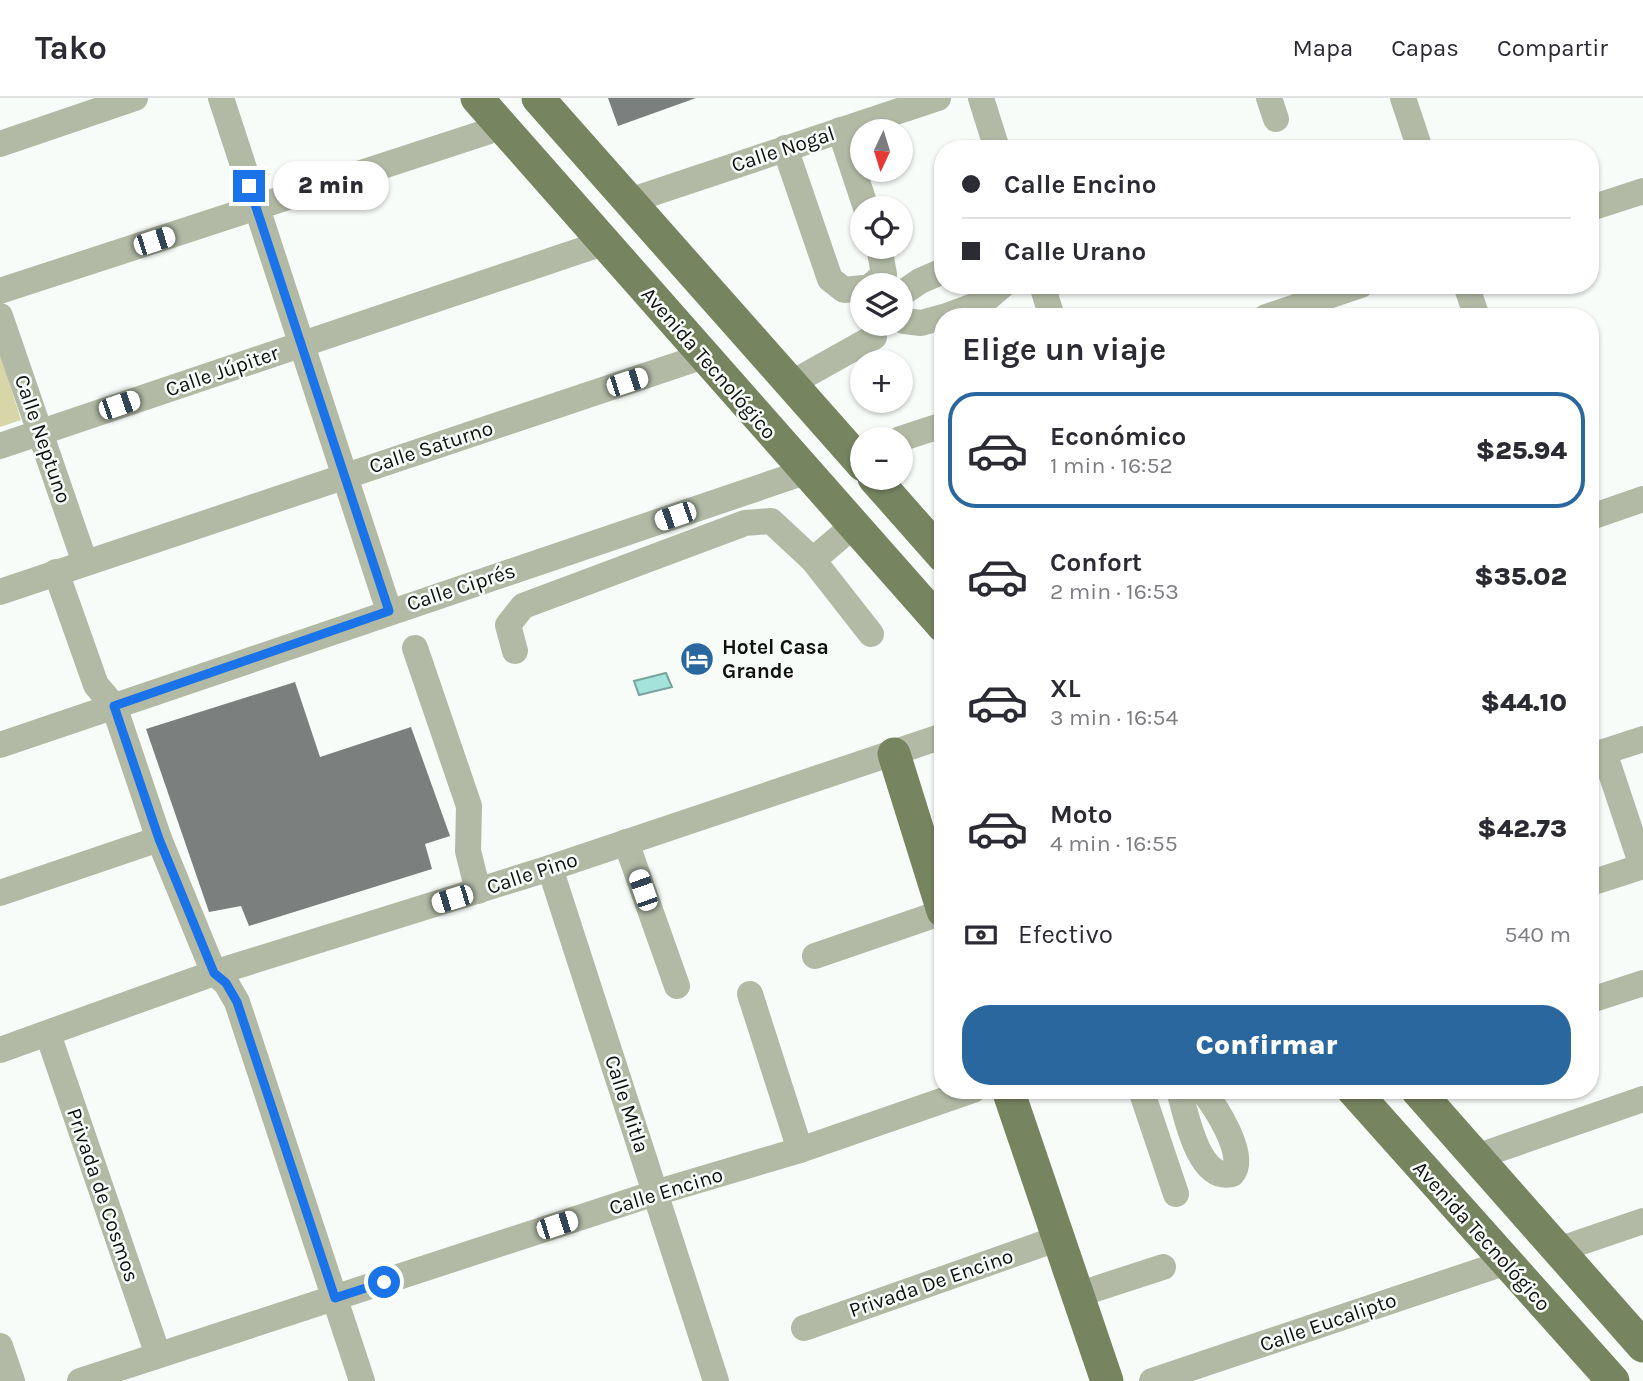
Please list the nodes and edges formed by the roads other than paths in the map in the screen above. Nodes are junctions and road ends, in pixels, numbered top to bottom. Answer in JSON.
{"nodes":[{"id":1,"x":135,"y":98,"type":"edge"},
{"id":2,"x":221,"y":98,"type":"edge"},
{"id":3,"x":477,"y":98,"type":"edge"},
{"id":4,"x":538,"y":98,"type":"edge"},
{"id":5,"x":938,"y":98,"type":"edge"},
{"id":6,"x":981,"y":98,"type":"edge"},
{"id":7,"x":1403,"y":98,"type":"edge"},
{"id":8,"x":502,"y":127,"type":"junction"},
{"id":9,"x":840,"y":131,"type":"junction"},
{"id":10,"x":995,"y":140,"type":"edge"},
{"id":11,"x":1417,"y":140,"type":"edge"},
{"id":12,"x":0,"y":144,"type":"edge"},
{"id":13,"x":785,"y":148,"type":"junction"},
{"id":14,"x":1643,"y":191,"type":"edge"},
{"id":15,"x":862,"y":196,"type":"edge"},
{"id":16,"x":629,"y":201,"type":"junction"},
{"id":17,"x":1599,"y":205,"type":"edge"},
{"id":18,"x":256,"y":208,"type":"junction"},
{"id":19,"x":603,"y":243,"type":"junction"},
{"id":20,"x":934,"y":275,"type":"edge"},
{"id":21,"x":913,"y":286,"type":"edge"},
{"id":22,"x":850,"y":290,"type":"edge"},
{"id":23,"x":0,"y":291,"type":"edge"},
{"id":24,"x":992,"y":294,"type":"edge"},
{"id":25,"x":1344,"y":295,"type":"edge"},
{"id":26,"x":968,"y":308,"type":"edge"},
{"id":27,"x":1298,"y":308,"type":"edge"},
{"id":28,"x":0,"y":316,"type":"edge"},
{"id":29,"x":934,"y":319,"type":"edge"},
{"id":30,"x":913,"y":324,"type":"edge"},
{"id":31,"x":874,"y":337,"type":"dead end"},
{"id":32,"x":300,"y":345,"type":"junction"},
{"id":33,"x":704,"y":356,"type":"junction"},
{"id":34,"x":790,"y":384,"type":"junction"},
{"id":35,"x":934,"y":428,"type":"edge"},
{"id":36,"x":42,"y":432,"type":"junction"},
{"id":37,"x":913,"y":435,"type":"edge"},
{"id":38,"x":0,"y":446,"type":"edge"},
{"id":39,"x":850,"y":448,"type":"edge"},
{"id":40,"x":805,"y":472,"type":"junction"},
{"id":41,"x":344,"y":476,"type":"junction"},
{"id":42,"x":887,"y":490,"type":"edge"},
{"id":43,"x":1643,"y":499,"type":"edge"},
{"id":44,"x":1599,"y":514,"type":"edge"},
{"id":45,"x":853,"y":526,"type":"junction"},
{"id":46,"x":934,"y":545,"type":"edge"},
{"id":47,"x":813,"y":560,"type":"junction"},
{"id":48,"x":85,"y":563,"type":"junction"},
{"id":49,"x":56,"y":572,"type":"junction"},
{"id":50,"x":0,"y":592,"type":"edge"},
{"id":51,"x":389,"y":611,"type":"junction"},
{"id":52,"x":934,"y":616,"type":"edge"},
{"id":53,"x":871,"y":634,"type":"dead end"},
{"id":54,"x":415,"y":648,"type":"dead end"},
{"id":55,"x":514,"y":651,"type":"dead end"},
{"id":56,"x":114,"y":706,"type":"junction"},
{"id":57,"x":934,"y":739,"type":"edge"},
{"id":58,"x":1643,"y":739,"type":"edge"},
{"id":59,"x":0,"y":745,"type":"edge"},
{"id":60,"x":1599,"y":753,"type":"edge"},
{"id":61,"x":894,"y":754,"type":"junction"},
{"id":62,"x":1599,"y":759,"type":"edge"},
{"id":63,"x":159,"y":839,"type":"junction"},
{"id":64,"x":626,"y":842,"type":"junction"},
{"id":65,"x":1643,"y":866,"type":"edge"},
{"id":66,"x":550,"y":868,"type":"junction"},
{"id":67,"x":1599,"y":880,"type":"edge"},
{"id":68,"x":934,"y":883,"type":"edge"},
{"id":69,"x":478,"y":891,"type":"junction"},
{"id":70,"x":0,"y":893,"type":"edge"},
{"id":71,"x":934,"y":915,"type":"edge"},
{"id":72,"x":815,"y":956,"type":"dead end"},
{"id":73,"x":214,"y":973,"type":"junction"},
{"id":74,"x":1643,"y":983,"type":"edge"},
{"id":75,"x":677,"y":986,"type":"dead end"},
{"id":76,"x":750,"y":995,"type":"dead end"},
{"id":77,"x":1599,"y":997,"type":"edge"},
{"id":78,"x":48,"y":1034,"type":"junction"},
{"id":79,"x":0,"y":1050,"type":"edge"},
{"id":80,"x":947,"y":1099,"type":"edge"},
{"id":81,"x":1011,"y":1099,"type":"edge"},
{"id":82,"x":1144,"y":1099,"type":"edge"},
{"id":83,"x":1182,"y":1099,"type":"edge"},
{"id":84,"x":1207,"y":1099,"type":"edge"},
{"id":85,"x":1361,"y":1099,"type":"edge"},
{"id":86,"x":1425,"y":1099,"type":"edge"},
{"id":87,"x":1643,"y":1099,"type":"edge"},
{"id":88,"x":800,"y":1150,"type":"junction"},
{"id":89,"x":1476,"y":1157,"type":"junction"},
{"id":90,"x":656,"y":1193,"type":"junction"},
{"id":91,"x":1176,"y":1195,"type":"dead end"},
{"id":92,"x":1643,"y":1221,"type":"edge"},
{"id":93,"x":1059,"y":1238,"type":"junction"},
{"id":94,"x":1558,"y":1250,"type":"junction"},
{"id":95,"x":1504,"y":1263,"type":"junction"},
{"id":96,"x":1163,"y":1267,"type":"dead end"},
{"id":97,"x":1077,"y":1295,"type":"junction"},
{"id":98,"x":335,"y":1298,"type":"junction"},
{"id":99,"x":804,"y":1328,"type":"dead end"},
{"id":100,"x":0,"y":1346,"type":"edge"},
{"id":101,"x":1643,"y":1346,"type":"edge"},
{"id":102,"x":158,"y":1356,"type":"junction"},
{"id":103,"x":12,"y":1381,"type":"edge"},
{"id":104,"x":80,"y":1381,"type":"edge"},
{"id":105,"x":362,"y":1381,"type":"edge"},
{"id":106,"x":716,"y":1381,"type":"edge"},
{"id":107,"x":1107,"y":1381,"type":"edge"},
{"id":108,"x":1152,"y":1381,"type":"edge"},
{"id":109,"x":1613,"y":1381,"type":"edge"}],
"edges":[{"from":1,"to":12,"type":"street"},
{"from":2,"to":18,"type":"street"},
{"from":3,"to":8,"type":"main road","name":"Avenida Tecnológico"},
{"from":4,"to":16,"type":"main road"},
{"from":5,"to":9,"type":"street","name":"Calle Nogal"},
{"from":6,"to":10,"type":"street"},
{"from":7,"to":11,"type":"street"},
{"from":8,"to":18,"type":"street"},
{"from":8,"to":19,"type":"main road","name":"Avenida Tecnológico"},
{"from":9,"to":13,"type":"street","name":"Calle Nogal"},
{"from":9,"to":15,"type":"street"},
{"from":13,"to":16,"type":"street","name":"Calle Nogal"},
{"from":13,"to":22,"type":"street"},
{"from":14,"to":17,"type":"street"},
{"from":16,"to":34,"type":"main road"},
{"from":18,"to":23,"type":"street"},
{"from":18,"to":32,"type":"street"},
{"from":19,"to":32,"type":"street","name":"Calle Júpiter"},
{"from":19,"to":33,"type":"main road","name":"Avenida Tecnológico"},
{"from":20,"to":21,"type":"street"},
{"from":24,"to":26,"type":"street"},
{"from":25,"to":27,"type":"street"},
{"from":28,"to":36,"type":"street","name":"Calle Neptuno"},
{"from":29,"to":30,"type":"street"},
{"from":31,"to":34,"type":"street"},
{"from":32,"to":36,"type":"street","name":"Calle Júpiter"},
{"from":32,"to":41,"type":"street"},
{"from":33,"to":40,"type":"main road","name":"Avenida Tecnológico"},
{"from":33,"to":41,"type":"street","name":"Calle Saturno"},
{"from":34,"to":39,"type":"main road"},
{"from":35,"to":37,"type":"street"},
{"from":36,"to":38,"type":"street","name":"Calle Júpiter"},
{"from":36,"to":48,"type":"street","name":"Calle Neptuno"},
{"from":40,"to":45,"type":"main road","name":"Avenida Tecnológico"},
{"from":40,"to":51,"type":"street","name":"Calle Ciprés"},
{"from":41,"to":48,"type":"street","name":"Calle Saturno"},
{"from":41,"to":51,"type":"street"},
{"from":42,"to":46,"type":"main road"},
{"from":43,"to":44,"type":"street"},
{"from":45,"to":47,"type":"street"},
{"from":45,"to":52,"type":"main road","name":"Avenida Tecnológico"},
{"from":47,"to":53,"type":"street"},
{"from":47,"to":55,"type":"street"},
{"from":48,"to":49,"type":"street","name":"Calle Saturno"},
{"from":49,"to":50,"type":"street","name":"Calle Saturno"},
{"from":49,"to":56,"type":"street"},
{"from":51,"to":56,"type":"street","name":"Calle Ciprés"},
{"from":54,"to":69,"type":"street"},
{"from":56,"to":59,"type":"street","name":"Calle Ciprés"},
{"from":56,"to":63,"type":"street"},
{"from":57,"to":61,"type":"street","name":"Calle Pino"},
{"from":58,"to":60,"type":"street"},
{"from":61,"to":64,"type":"street","name":"Calle Pino"},
{"from":61,"to":68,"type":"main road"},
{"from":62,"to":65,"type":"street"},
{"from":63,"to":70,"type":"street"},
{"from":63,"to":73,"type":"street"},
{"from":64,"to":66,"type":"street","name":"Calle Pino"},
{"from":64,"to":75,"type":"street"},
{"from":65,"to":67,"type":"street"},
{"from":66,"to":69,"type":"street","name":"Calle Pino"},
{"from":66,"to":90,"type":"street","name":"Calle Mitla"},
{"from":69,"to":73,"type":"street","name":"Calle Pino"},
{"from":71,"to":72,"type":"street"},
{"from":73,"to":78,"type":"street","name":"Calle Pino"},
{"from":73,"to":98,"type":"street"},
{"from":74,"to":77,"type":"street"},
{"from":76,"to":88,"type":"street"},
{"from":78,"to":79,"type":"street","name":"Calle Pino"},
{"from":78,"to":102,"type":"street","name":"Privada de Cosmos"},
{"from":80,"to":88,"type":"street","name":"Calle Encino"},
{"from":81,"to":93,"type":"main road"},
{"from":82,"to":91,"type":"street"},
{"from":83,"to":84,"type":"street"},
{"from":85,"to":95,"type":"main road","name":"Avenida Tecnológico"},
{"from":86,"to":89,"type":"main road"},
{"from":87,"to":89,"type":"street"},
{"from":88,"to":90,"type":"street","name":"Calle Encino"},
{"from":89,"to":94,"type":"main road"},
{"from":90,"to":98,"type":"street","name":"Calle Encino"},
{"from":90,"to":106,"type":"street","name":"Calle Mitla"},
{"from":92,"to":94,"type":"street"},
{"from":93,"to":97,"type":"main road"},
{"from":93,"to":99,"type":"street","name":"Privada De Encino"},
{"from":94,"to":101,"type":"main road"},
{"from":95,"to":108,"type":"street","name":"Calle Eucalipto"},
{"from":95,"to":109,"type":"main road","name":"Avenida Tecnológico"},
{"from":96,"to":97,"type":"street"},
{"from":97,"to":107,"type":"main road"},
{"from":98,"to":102,"type":"street","name":"Calle Encino"},
{"from":98,"to":105,"type":"street"},
{"from":100,"to":103,"type":"street"},
{"from":102,"to":104,"type":"street","name":"Calle Encino"}]}
